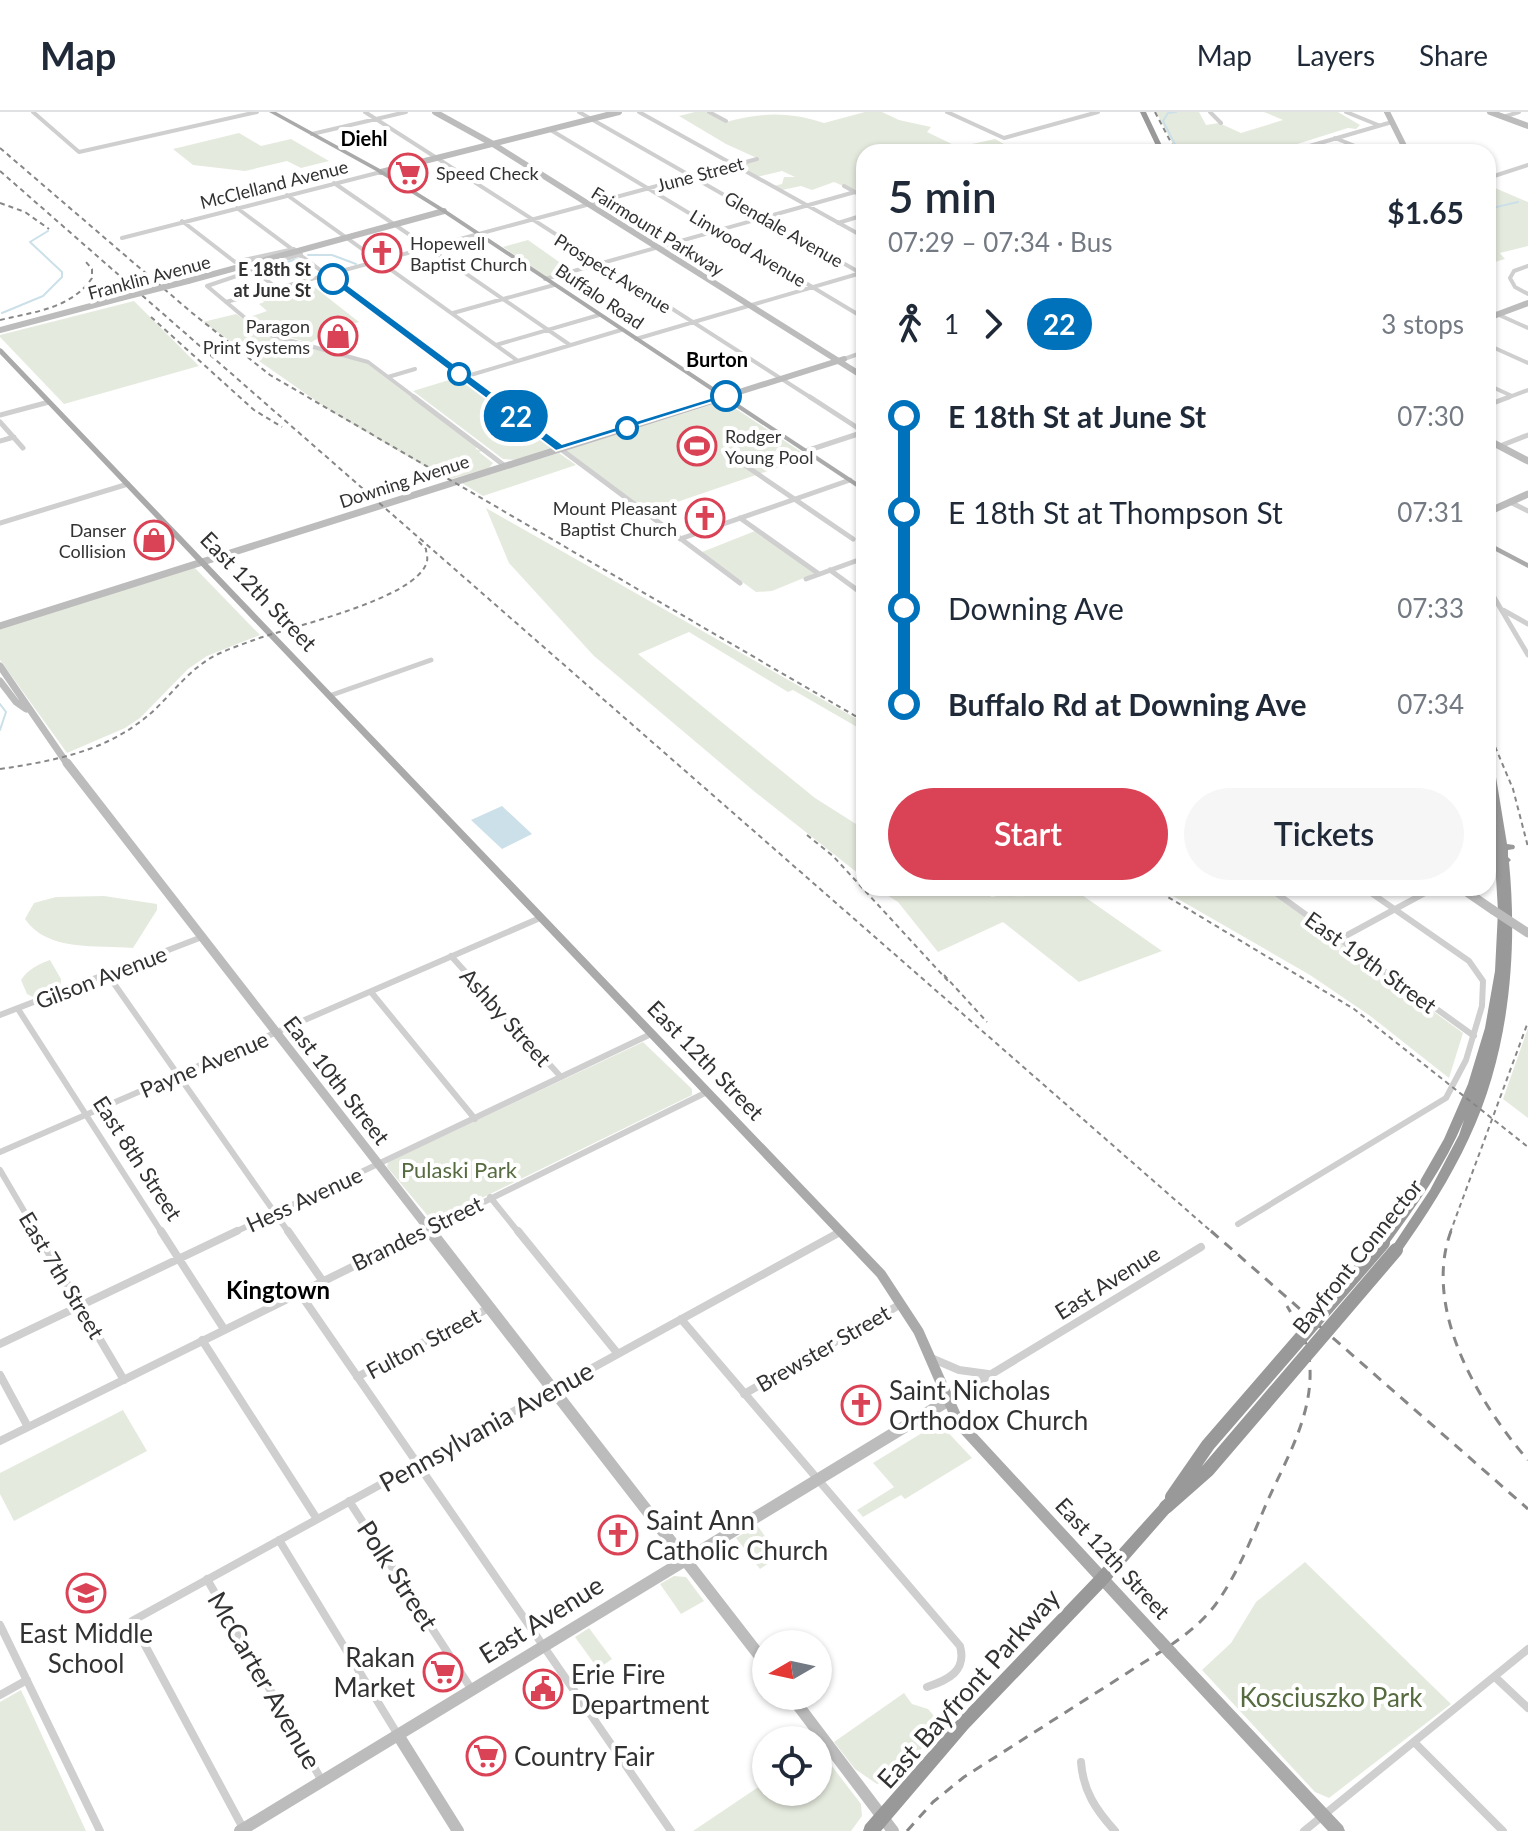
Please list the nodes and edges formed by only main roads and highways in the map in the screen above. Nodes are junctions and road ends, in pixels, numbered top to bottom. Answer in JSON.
{"nodes":[{"id":1,"x":272,"y":112,"type":"edge"},
{"id":2,"x":1137,"y":112,"type":"edge"},
{"id":3,"x":1143,"y":112,"type":"edge"},
{"id":4,"x":1151,"y":144,"type":"edge"},
{"id":5,"x":1158,"y":144,"type":"edge"},
{"id":6,"x":0,"y":350,"type":"edge"},
{"id":7,"x":856,"y":484,"type":"edge"},
{"id":8,"x":1496,"y":548,"type":"edge"},
{"id":9,"x":1528,"y":566,"type":"edge"},
{"id":10,"x":1496,"y":781,"type":"edge"},
{"id":11,"x":1496,"y":810,"type":"edge"},
{"id":12,"x":1496,"y":847,"type":"edge"},
{"id":13,"x":1509,"y":847,"type":"junction"},
{"id":14,"x":1496,"y":858,"type":"edge"},
{"id":15,"x":1506,"y":860,"type":"junction"},
{"id":16,"x":1519,"y":869,"type":"dead end"},
{"id":17,"x":1522,"y":907,"type":"dead end"},
{"id":18,"x":1525,"y":938,"type":"edge"},
{"id":19,"x":1515,"y":1006,"type":"dead end"},
{"id":20,"x":1390,"y":1246,"type":"junction"},
{"id":21,"x":1102,"y":1579,"type":"junction"},
{"id":22,"x":871,"y":1831,"type":"edge"},
{"id":23,"x":1338,"y":1831,"type":"edge"}],
"edges":[{"from":1,"to":7,"type":"main road","name":"Buffalo Road"},
{"from":2,"to":4,"type":"highway"},
{"from":3,"to":5,"type":"highway"},
{"from":6,"to":21,"type":"main road","name":"East 12th Street"},
{"from":8,"to":9,"type":"main road"},
{"from":10,"to":13,"type":"highway","name":"Bayfront Connector"},
{"from":11,"to":13,"type":"highway","name":"Bayfront Connector"},
{"from":12,"to":13,"type":"highway"},
{"from":13,"to":15,"type":"highway","name":"Bayfront Connector"},
{"from":13,"to":16,"type":"highway","name":"Bayfront Connector"},
{"from":14,"to":15,"type":"highway"},
{"from":15,"to":20,"type":"highway","name":"Bayfront Connector"},
{"from":17,"to":18,"type":"highway"},
{"from":19,"to":20,"type":"highway","name":"Bayfront Connector"},
{"from":20,"to":21,"type":"highway","name":"Bayfront Connector","bridge":true},
{"from":21,"to":22,"type":"highway","name":"East Bayfront Parkway"},
{"from":21,"to":23,"type":"main road","name":"East 12th Street","bridge":true}]}
